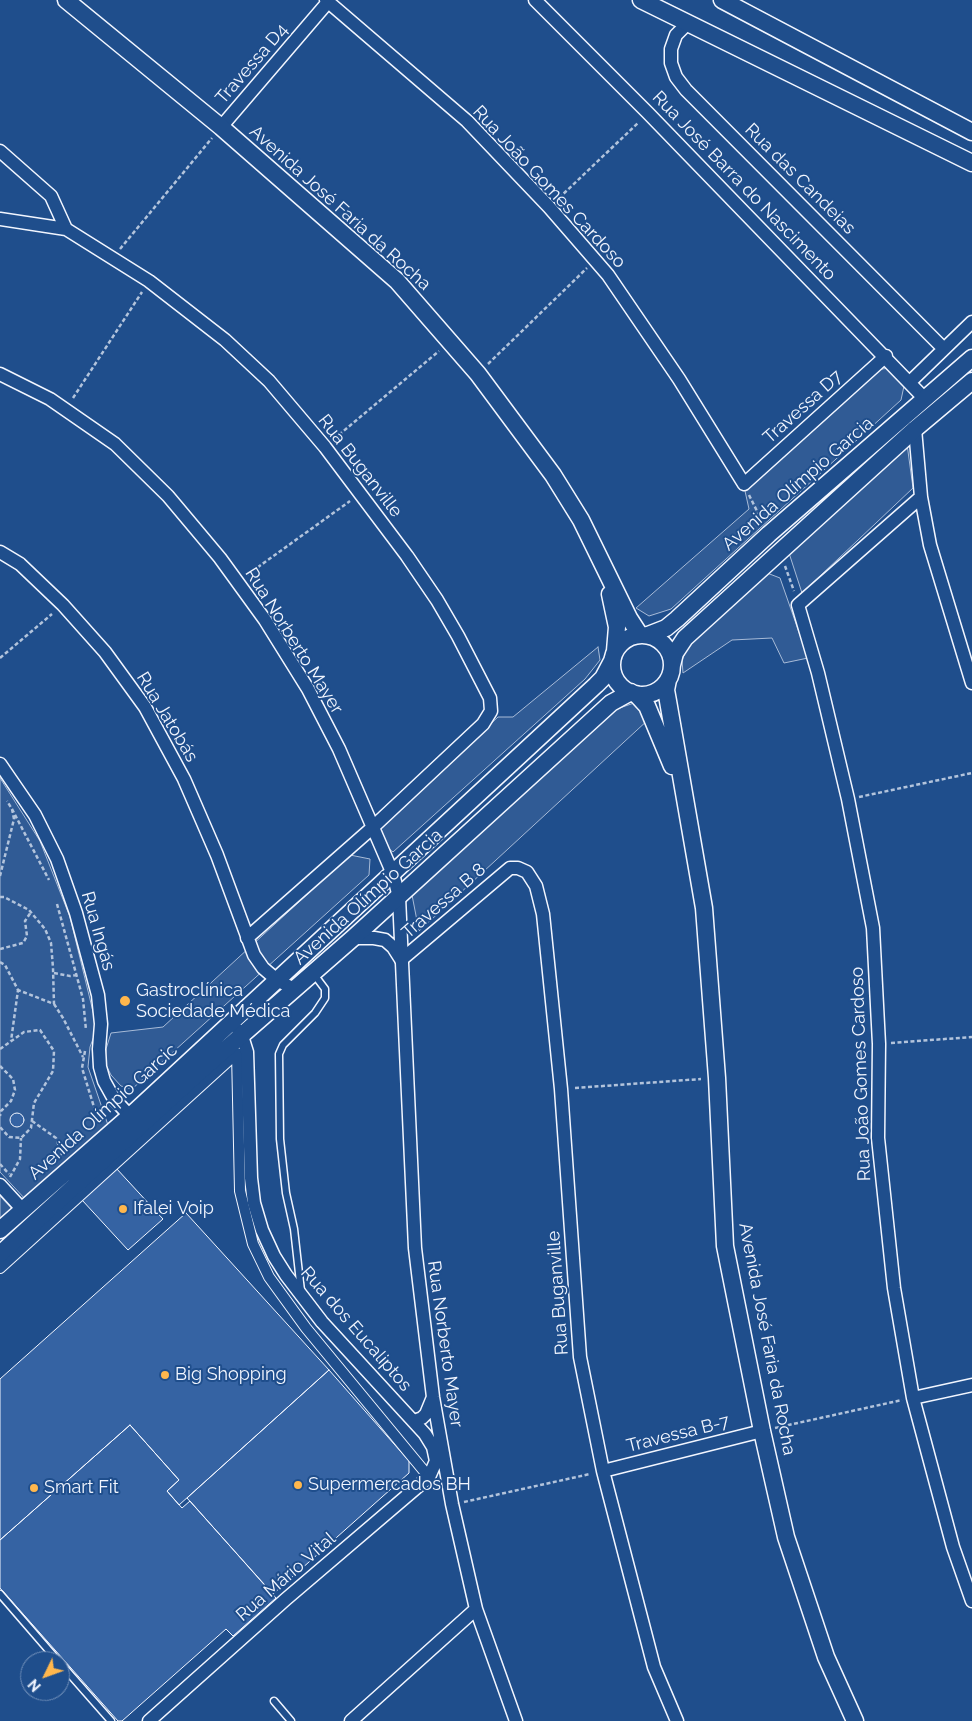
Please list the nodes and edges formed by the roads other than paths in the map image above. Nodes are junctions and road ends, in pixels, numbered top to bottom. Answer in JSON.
{"nodes":[{"id":1,"x":66,"y":0,"type":"edge"},
{"id":2,"x":535,"y":0,"type":"edge"},
{"id":3,"x":641,"y":0,"type":"edge"},
{"id":4,"x":722,"y":0,"type":"edge"},
{"id":5,"x":327,"y":1,"type":"edge"},
{"id":6,"x":688,"y":23,"type":"junction"},
{"id":7,"x":221,"y":127,"type":"junction"},
{"id":8,"x":972,"y":132,"type":"edge"},
{"id":9,"x":0,"y":151,"type":"edge"},
{"id":10,"x":972,"y":163,"type":"edge"},
{"id":11,"x":0,"y":219,"type":"edge"},
{"id":12,"x":66,"y":229,"type":"junction"},
{"id":13,"x":972,"y":322,"type":"edge"},
{"id":14,"x":943,"y":348,"type":"junction"},
{"id":15,"x":886,"y":356,"type":"junction"},
{"id":16,"x":972,"y":358,"type":"edge"},
{"id":17,"x":0,"y":374,"type":"edge"},
{"id":18,"x":972,"y":381,"type":"edge"},
{"id":19,"x":910,"y":382,"type":"junction"},
{"id":20,"x":925,"y":399,"type":"junction"},
{"id":21,"x":915,"y":429,"type":"junction"},
{"id":22,"x":744,"y":484,"type":"joint"},
{"id":23,"x":921,"y":498,"type":"junction"},
{"id":24,"x":0,"y":552,"type":"edge"},
{"id":25,"x":599,"y":556,"type":"junction"},
{"id":26,"x":644,"y":635,"type":"junction"},
{"id":27,"x":613,"y":656,"type":"junction"},
{"id":28,"x":670,"y":673,"type":"junction"},
{"id":29,"x":972,"y":683,"type":"edge"},
{"id":30,"x":633,"y":693,"type":"junction"},
{"id":31,"x":0,"y":764,"type":"edge"},
{"id":32,"x":686,"y":803,"type":"junction"},
{"id":33,"x":372,"y":828,"type":"junction"},
{"id":34,"x":510,"y":868,"type":"joint"},
{"id":35,"x":392,"y":874,"type":"junction"},
{"id":36,"x":399,"y":897,"type":"junction"},
{"id":37,"x":247,"y":938,"type":"junction"},
{"id":38,"x":353,"y":938,"type":"junction"},
{"id":39,"x":401,"y":960,"type":"junction"},
{"id":40,"x":313,"y":973,"type":"junction"},
{"id":41,"x":277,"y":980,"type":"junction"},
{"id":42,"x":294,"y":989,"type":"junction"},
{"id":43,"x":232,"y":1022,"type":"junction"},
{"id":44,"x":242,"y":1036,"type":"junction"},
{"id":45,"x":130,"y":1116,"type":"junction"},
{"id":46,"x":2,"y":1187,"type":"edge"},
{"id":47,"x":23,"y":1210,"type":"junction"},
{"id":48,"x":0,"y":1230,"type":"edge"},
{"id":49,"x":0,"y":1254,"type":"edge"},
{"id":50,"x":0,"y":1268,"type":"edge"},
{"id":51,"x":301,"y":1294,"type":"junction"},
{"id":52,"x":972,"y":1385,"type":"edge"},
{"id":53,"x":433,"y":1397,"type":"junction"},
{"id":54,"x":913,"y":1398,"type":"junction"},
{"id":55,"x":414,"y":1421,"type":"junction"},
{"id":56,"x":762,"y":1431,"type":"junction"},
{"id":57,"x":604,"y":1471,"type":"junction"},
{"id":58,"x":429,"y":1477,"type":"junction"},
{"id":59,"x":449,"y":1488,"type":"junction"},
{"id":60,"x":0,"y":1594,"type":"edge"},
{"id":61,"x":972,"y":1600,"type":"edge"},
{"id":62,"x":476,"y":1609,"type":"junction"},
{"id":63,"x":49,"y":1651,"type":"edge"},
{"id":64,"x":70,"y":1674,"type":"edge"},
{"id":65,"x":274,"y":1701,"type":"dead end"},
{"id":66,"x":111,"y":1721,"type":"edge"},
{"id":67,"x":149,"y":1721,"type":"edge"},
{"id":68,"x":291,"y":1721,"type":"edge"},
{"id":69,"x":351,"y":1721,"type":"edge"},
{"id":70,"x":516,"y":1721,"type":"edge"},
{"id":71,"x":677,"y":1721,"type":"edge"},
{"id":72,"x":855,"y":1721,"type":"edge"}],
"edges":[{"from":1,"to":7,"type":"street","name":"Avenida José Faria da Rocha"},
{"from":2,"to":15,"type":"street","name":"Rua José Barra do Nascimento"},
{"from":3,"to":6,"type":"street"},
{"from":4,"to":8,"type":"street"},
{"from":5,"to":7,"type":"street","name":"Travessa D4"},
{"from":5,"to":22,"type":"street","name":"Rua João Gomes Cardoso"},
{"from":6,"to":10,"type":"street"},
{"from":6,"to":14,"type":"street","name":"Rua das Candeias"},
{"from":7,"to":25,"type":"street","name":"Avenida José Faria da Rocha"},
{"from":9,"to":12,"type":"street"},
{"from":11,"to":12,"type":"street","name":"Rua Buganville"},
{"from":12,"to":33,"type":"street","name":"Rua Buganville"},
{"from":13,"to":14,"type":"street"},
{"from":14,"to":19,"type":"street"},
{"from":15,"to":19,"type":"street","name":"Rua José Barra do Nascimento"},
{"from":15,"to":22,"type":"street","name":"Travessa D7"},
{"from":16,"to":20,"type":"street","name":"Avenida Olímpio Garcia"},
{"from":17,"to":33,"type":"street","name":"Rua Norberto Mayer"},
{"from":18,"to":21,"type":"street","name":"Avenida Olímpio Garcia"},
{"from":19,"to":20,"type":"street","name":"Rua José Barra do Nascimento"},
{"from":20,"to":26,"type":"street","name":"Avenida Olímpio Garcia"},
{"from":21,"to":23,"type":"street"},
{"from":21,"to":28,"type":"street","name":"Avenida Olímpio Garcia"},
{"from":23,"to":29,"type":"street"},
{"from":23,"to":54,"type":"street","name":"Rua João Gomes Cardoso"},
{"from":24,"to":37,"type":"street","name":"Rua Jatobás"},
{"from":25,"to":26,"type":"street","name":"Avenida José Faria da Rocha"},
{"from":25,"to":27,"type":"street","name":"Avenida José Faria da Rocha"},
{"from":26,"to":27,"type":"street"},
{"from":26,"to":28,"type":"street"},
{"from":27,"to":30,"type":"street"},
{"from":27,"to":35,"type":"street","name":"Avenida Olímpio Garcia"},
{"from":28,"to":30,"type":"street"},
{"from":28,"to":32,"type":"street","name":"Avenida José Faria da Rocha"},
{"from":30,"to":32,"type":"street","name":"Avenida José Faria da Rocha"},
{"from":30,"to":36,"type":"street","name":"Avenida Olímpio Garcia"},
{"from":31,"to":45,"type":"street","name":"Rua Ingás"},
{"from":32,"to":56,"type":"street","name":"Avenida José Faria da Rocha"},
{"from":33,"to":35,"type":"street","name":"Rua Norberto Mayer"},
{"from":33,"to":37,"type":"street"},
{"from":34,"to":39,"type":"street","name":"Travessa B 8"},
{"from":34,"to":57,"type":"street","name":"Rua Buganville"},
{"from":35,"to":36,"type":"street","name":"Rua Norberto Mayer"},
{"from":35,"to":41,"type":"street","name":"Avenida Olímpio Garcia"},
{"from":36,"to":38,"type":"street","name":"Avenida Olímpio Garcia"},
{"from":36,"to":39,"type":"street","name":"Rua Norberto Mayer"},
{"from":37,"to":41,"type":"street","name":"Rua Jatobás"},
{"from":38,"to":39,"type":"street"},
{"from":38,"to":40,"type":"street","name":"Avenida Olímpio Garcia"},
{"from":39,"to":53,"type":"street","name":"Rua Norberto Mayer"},
{"from":40,"to":42,"type":"street","name":"Avenida Olímpio Garcia"},
{"from":40,"to":51,"type":"lane"},
{"from":41,"to":42,"type":"street","name":"Rua Jatobás"},
{"from":41,"to":43,"type":"street","name":"Avenida Olímpio Garcia"},
{"from":42,"to":44,"type":"street","name":"Avenida Olímpio Garcia"},
{"from":43,"to":44,"type":"street","name":"Rua dos Eucaliptos"},
{"from":43,"to":45,"type":"street","name":"Avenida Olímpio Garcic"},
{"from":44,"to":49,"type":"street","name":"Avenida Olímpio Garcia"},
{"from":44,"to":51,"type":"street","name":"Rua dos Eucaliptos"},
{"from":45,"to":47,"type":"street","name":"Avenida Olímpio Garcic"},
{"from":46,"to":47,"type":"street"},
{"from":47,"to":48,"type":"street","name":"Avenida Olímpio Garcic"},
{"from":50,"to":58,"type":"street"},
{"from":51,"to":55,"type":"street","name":"Rua dos Eucaliptos"},
{"from":52,"to":54,"type":"street"},
{"from":53,"to":55,"type":"street"},
{"from":53,"to":59,"type":"street","name":"Rua Norberto Mayer"},
{"from":54,"to":61,"type":"street","name":"Rua João Gomes Cardoso"},
{"from":55,"to":58,"type":"street","name":"Rua dos Eucaliptos"},
{"from":56,"to":57,"type":"street","name":"Travessa B-7"},
{"from":56,"to":72,"type":"street","name":"Avenida José Faria da Rocha"},
{"from":57,"to":71,"type":"street","name":"Rua Buganville"},
{"from":58,"to":59,"type":"street"},
{"from":58,"to":67,"type":"street","name":"Rua Mário Vital"},
{"from":59,"to":62,"type":"street","name":"Rua Norberto Mayer"},
{"from":60,"to":63,"type":"lane"},
{"from":62,"to":69,"type":"street"},
{"from":62,"to":70,"type":"street","name":"Rua Norberto Mayer"},
{"from":64,"to":66,"type":"lane"},
{"from":65,"to":68,"type":"lane"}]}
